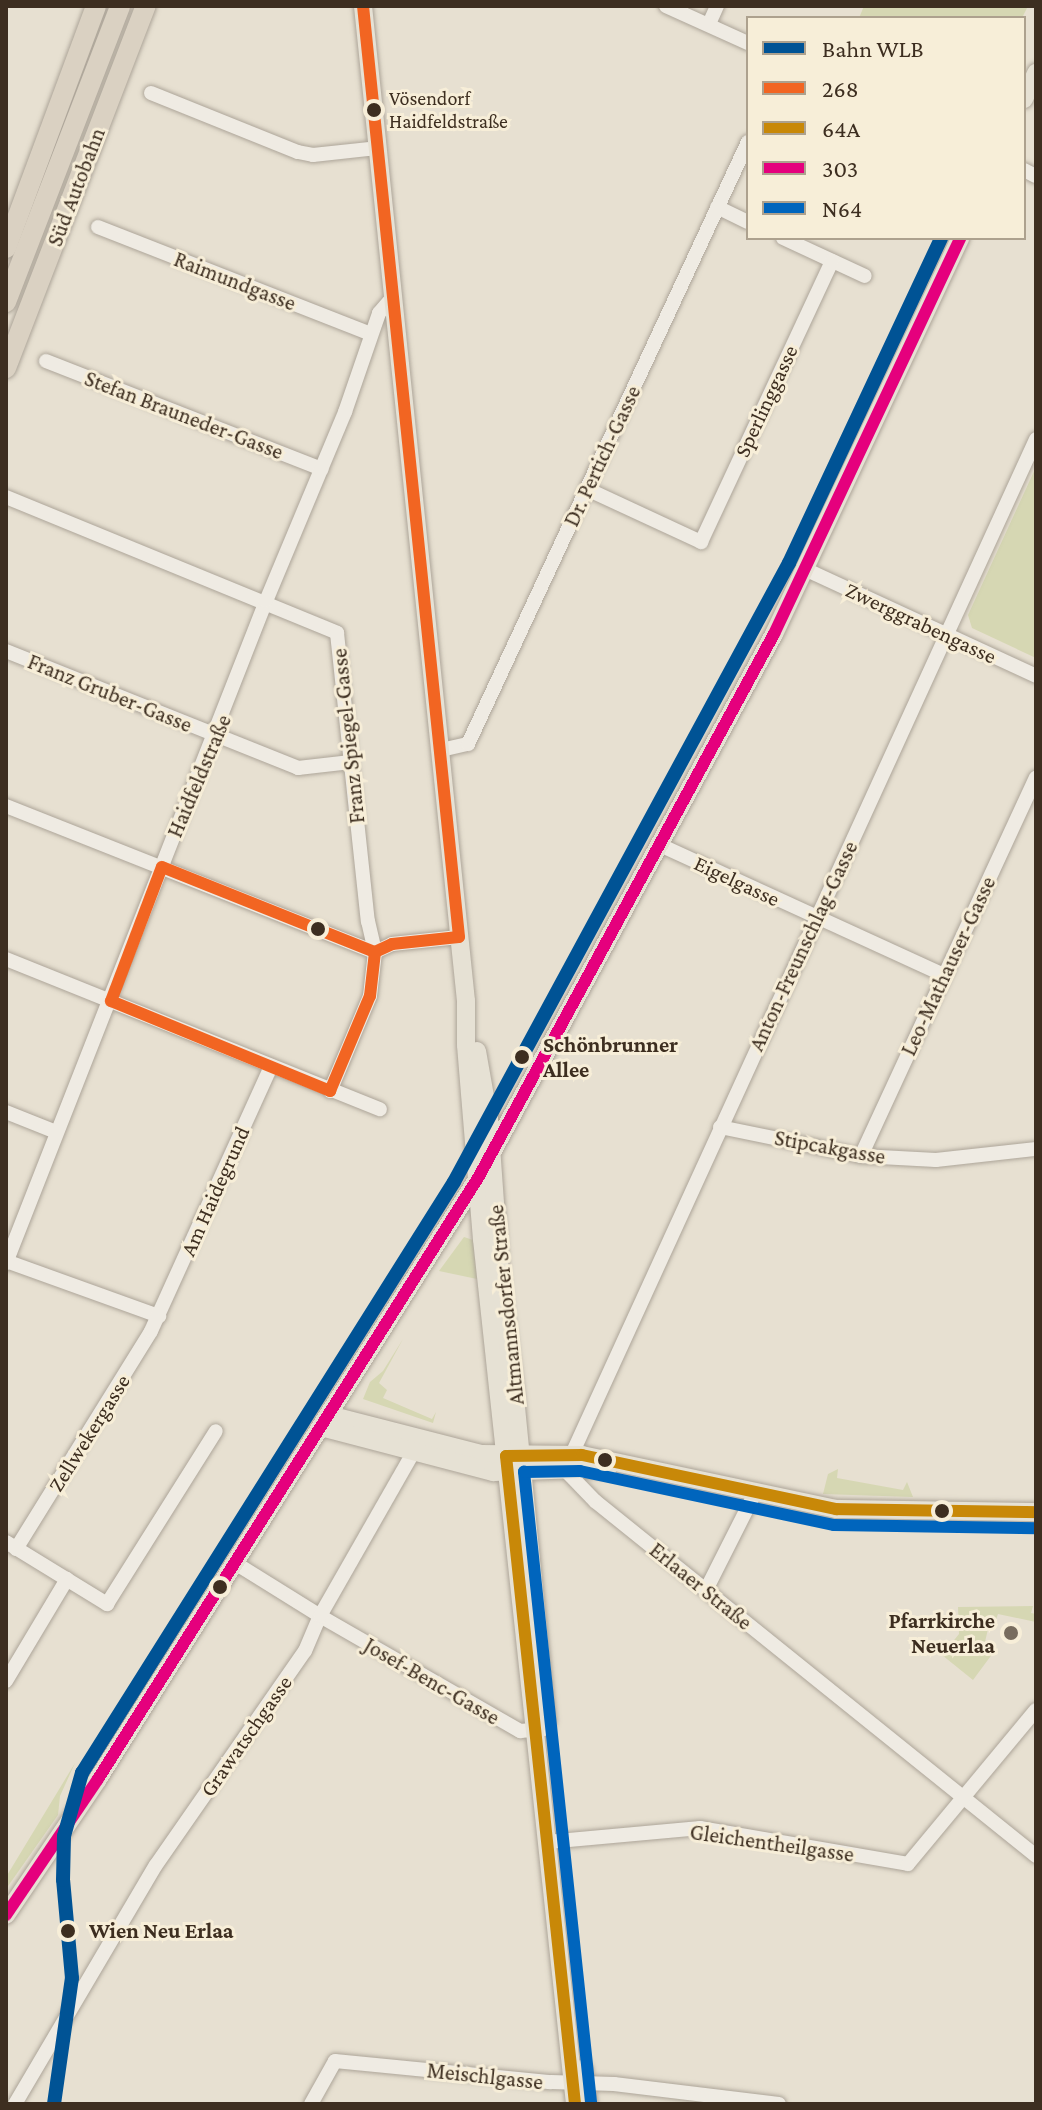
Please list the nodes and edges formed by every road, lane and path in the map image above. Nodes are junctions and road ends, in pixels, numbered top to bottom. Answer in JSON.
{"nodes":[{"id":1,"x":96,"y":6,"type":"edge"},
{"id":2,"x":120,"y":6,"type":"edge"},
{"id":3,"x":146,"y":6,"type":"edge"},
{"id":4,"x":363,"y":6,"type":"edge"},
{"id":5,"x":666,"y":6,"type":"edge"},
{"id":6,"x":717,"y":6,"type":"edge"},
{"id":7,"x":709,"y":24,"type":"junction"},
{"id":8,"x":746,"y":42,"type":"edge"},
{"id":9,"x":1036,"y":73,"type":"edge"},
{"id":10,"x":151,"y":93,"type":"dead end"},
{"id":11,"x":1026,"y":95,"type":"edge"},
{"id":12,"x":746,"y":146,"type":"edge"},
{"id":13,"x":377,"y":148,"type":"junction"},
{"id":14,"x":717,"y":207,"type":"junction"},
{"id":15,"x":746,"y":221,"type":"edge"},
{"id":16,"x":98,"y":227,"type":"dead end"},
{"id":17,"x":787,"y":240,"type":"edge"},
{"id":18,"x":959,"y":240,"type":"edge"},
{"id":19,"x":6,"y":248,"type":"edge"},
{"id":20,"x":832,"y":261,"type":"junction"},
{"id":21,"x":865,"y":276,"type":"dead end"},
{"id":22,"x":393,"y":297,"type":"junction"},
{"id":23,"x":6,"y":302,"type":"edge"},
{"id":24,"x":370,"y":336,"type":"junction"},
{"id":25,"x":397,"y":339,"type":"junction"},
{"id":26,"x":46,"y":361,"type":"dead end"},
{"id":27,"x":6,"y":368,"type":"edge"},
{"id":28,"x":1036,"y":439,"type":"edge"},
{"id":29,"x":322,"y":469,"type":"junction"},
{"id":30,"x":587,"y":489,"type":"junction"},
{"id":31,"x":6,"y":497,"type":"edge"},
{"id":32,"x":807,"y":570,"type":"junction"},
{"id":33,"x":266,"y":601,"type":"junction"},
{"id":34,"x":946,"y":635,"type":"junction"},
{"id":35,"x":6,"y":651,"type":"edge"},
{"id":36,"x":1036,"y":676,"type":"edge"},
{"id":37,"x":216,"y":736,"type":"junction"},
{"id":38,"x":441,"y":750,"type":"junction"},
{"id":39,"x":351,"y":762,"type":"junction"},
{"id":40,"x":1036,"y":777,"type":"edge"},
{"id":41,"x":6,"y":806,"type":"edge"},
{"id":42,"x":660,"y":845,"type":"junction"},
{"id":43,"x":162,"y":867,"type":"junction"},
{"id":44,"x":816,"y":918,"type":"junction"},
{"id":45,"x":459,"y":937,"type":"junction"},
{"id":46,"x":375,"y":952,"type":"junction"},
{"id":47,"x":6,"y":959,"type":"edge"},
{"id":48,"x":944,"y":975,"type":"junction"},
{"id":49,"x":111,"y":1001,"type":"junction"},
{"id":50,"x":466,"y":1001,"type":"junction"},
{"id":51,"x":271,"y":1066,"type":"junction"},
{"id":52,"x":330,"y":1091,"type":"junction"},
{"id":53,"x":380,"y":1109,"type":"dead end"},
{"id":54,"x":6,"y":1112,"type":"edge"},
{"id":55,"x":720,"y":1127,"type":"junction"},
{"id":56,"x":56,"y":1132,"type":"junction"},
{"id":57,"x":1036,"y":1149,"type":"edge"},
{"id":58,"x":491,"y":1155,"type":"junction"},
{"id":59,"x":861,"y":1156,"type":"junction"},
{"id":60,"x":478,"y":1178,"type":"junction"},
{"id":61,"x":446,"y":1232,"type":"junction"},
{"id":62,"x":482,"y":1239,"type":"junction"},
{"id":63,"x":7,"y":1262,"type":"edge"},
{"id":64,"x":159,"y":1316,"type":"junction"},
{"id":65,"x":325,"y":1421,"type":"junction"},
{"id":66,"x":216,"y":1431,"type":"dead end"},
{"id":67,"x":414,"y":1451,"type":"junction"},
{"id":68,"x":568,"y":1461,"type":"junction"},
{"id":69,"x":514,"y":1464,"type":"junction"},
{"id":70,"x":756,"y":1491,"type":"junction"},
{"id":71,"x":1036,"y":1512,"type":"edge"},
{"id":72,"x":11,"y":1546,"type":"edge"},
{"id":73,"x":235,"y":1563,"type":"junction"},
{"id":74,"x":67,"y":1579,"type":"junction"},
{"id":75,"x":706,"y":1590,"type":"junction"},
{"id":76,"x":320,"y":1616,"type":"junction"},
{"id":77,"x":6,"y":1681,"type":"edge"},
{"id":78,"x":1036,"y":1710,"type":"edge"},
{"id":79,"x":541,"y":1729,"type":"junction"},
{"id":80,"x":965,"y":1796,"type":"junction"},
{"id":81,"x":552,"y":1842,"type":"junction"},
{"id":82,"x":1036,"y":1856,"type":"edge"},
{"id":83,"x":6,"y":1915,"type":"edge"},
{"id":84,"x":579,"y":2084,"type":"junction"},
{"id":85,"x":15,"y":2104,"type":"edge"},
{"id":86,"x":311,"y":2104,"type":"edge"},
{"id":87,"x":575,"y":2104,"type":"edge"},
{"id":88,"x":588,"y":2104,"type":"edge"},
{"id":89,"x":779,"y":2104,"type":"edge"}],
"edges":[{"from":1,"to":19,"type":"highway"},
{"from":2,"to":23,"type":"highway","name":"Süd Autobahn"},
{"from":3,"to":27,"type":"highway","name":"Süd Autobahn"},
{"from":4,"to":13,"type":"main road"},
{"from":5,"to":7,"type":"street"},
{"from":6,"to":7,"type":"street"},
{"from":7,"to":8,"type":"street"},
{"from":9,"to":11,"type":"main road"},
{"from":10,"to":13,"type":"street"},
{"from":12,"to":14,"type":"street","name":"Dr. Pertich-Gasse"},
{"from":13,"to":22,"type":"main road"},
{"from":14,"to":15,"type":"street"},
{"from":14,"to":30,"type":"street","name":"Dr. Pertich-Gasse"},
{"from":16,"to":24,"type":"street","name":"Raimundgasse"},
{"from":17,"to":20,"type":"street"},
{"from":18,"to":32,"type":"main road"},
{"from":20,"to":21,"type":"street"},
{"from":20,"to":30,"type":"street","name":"Sperlinggasse"},
{"from":22,"to":24,"type":"street","name":"Haidfeldstraße"},
{"from":22,"to":25,"type":"main road"},
{"from":24,"to":25,"type":"street"},
{"from":24,"to":29,"type":"street","name":"Haidfeldstraße"},
{"from":25,"to":38,"type":"main road"},
{"from":26,"to":29,"type":"street","name":"Stefan Brauneder-Gasse"},
{"from":28,"to":34,"type":"street","name":"Anton-Freunschlag-Gasse"},
{"from":29,"to":33,"type":"street","name":"Haidfeldstraße"},
{"from":30,"to":38,"type":"street","name":"Dr. Pertich-Gasse"},
{"from":31,"to":33,"type":"street","name":"Franz Spiegel-Gasse"},
{"from":32,"to":34,"type":"street","name":"Zwerggrabengasse"},
{"from":32,"to":42,"type":"main road"},
{"from":33,"to":37,"type":"street","name":"Haidfeldstraße"},
{"from":33,"to":39,"type":"street","name":"Franz Spiegel-Gasse"},
{"from":34,"to":36,"type":"street","name":"Zwerggrabengasse"},
{"from":34,"to":44,"type":"street","name":"Anton-Freunschlag-Gasse"},
{"from":35,"to":37,"type":"street","name":"Franz Gruber-Gasse"},
{"from":37,"to":39,"type":"street","name":"Franz Gruber-Gasse"},
{"from":37,"to":43,"type":"street","name":"Haidfeldstraße"},
{"from":38,"to":45,"type":"main road"},
{"from":39,"to":46,"type":"street","name":"Franz Spiegel-Gasse"},
{"from":40,"to":48,"type":"street","name":"Leo-Mathauser-Gasse"},
{"from":41,"to":43,"type":"street"},
{"from":42,"to":44,"type":"street","name":"Eigelgasse"},
{"from":42,"to":58,"type":"main road"},
{"from":43,"to":46,"type":"street"},
{"from":43,"to":49,"type":"street","name":"Haidfeldstraße"},
{"from":44,"to":48,"type":"street","name":"Eigelgasse"},
{"from":44,"to":55,"type":"street","name":"Anton-Freunschlag-Gasse"},
{"from":45,"to":46,"type":"street"},
{"from":45,"to":50,"type":"main road"},
{"from":46,"to":52,"type":"street","name":"Franz Spiegel-Gasse"},
{"from":47,"to":49,"type":"street"},
{"from":48,"to":59,"type":"street","name":"Leo-Mathauser-Gasse"},
{"from":49,"to":51,"type":"street"},
{"from":49,"to":56,"type":"street","name":"Haidfeldstraße"},
{"from":50,"to":58,"type":"main road","name":"Altmannsdorfer Straße"},
{"from":50,"to":60,"type":"main road","name":"Altmannsdorfer Straße"},
{"from":51,"to":52,"type":"street"},
{"from":51,"to":64,"type":"street","name":"Am Haidegrund"},
{"from":52,"to":53,"type":"street"},
{"from":54,"to":56,"type":"street"},
{"from":55,"to":59,"type":"street","name":"Stipcakgasse"},
{"from":55,"to":68,"type":"street","name":"Anton-Freunschlag-Gasse"},
{"from":56,"to":63,"type":"street","name":"Haidfeldstraße"},
{"from":57,"to":59,"type":"street","name":"Stipcakgasse"},
{"from":58,"to":60,"type":"main road"},
{"from":58,"to":69,"type":"main road","name":"Altmannsdorfer Straße"},
{"from":60,"to":61,"type":"main road"},
{"from":60,"to":62,"type":"main road","name":"Altmannsdorfer Straße"},
{"from":61,"to":62,"type":"main road"},
{"from":61,"to":65,"type":"main road"},
{"from":62,"to":69,"type":"main road","name":"Altmannsdorfer Straße"},
{"from":63,"to":64,"type":"street"},
{"from":64,"to":72,"type":"street","name":"Zellwekergasse"},
{"from":65,"to":67,"type":"main road"},
{"from":65,"to":69,"type":"main road"},
{"from":65,"to":73,"type":"main road"},
{"from":66,"to":74,"type":"street"},
{"from":67,"to":69,"type":"main road"},
{"from":67,"to":76,"type":"street","name":"Grawatschgasse"},
{"from":68,"to":69,"type":"main road"},
{"from":68,"to":70,"type":"main road"},
{"from":68,"to":75,"type":"street","name":"Erlaaer Straße"},
{"from":69,"to":79,"type":"main road","name":"Altmannsdorfer Straße"},
{"from":70,"to":71,"type":"main road"},
{"from":70,"to":75,"type":"street"},
{"from":72,"to":74,"type":"street"},
{"from":73,"to":76,"type":"street","name":"Josef-Benc-Gasse"},
{"from":73,"to":83,"type":"main road"},
{"from":74,"to":77,"type":"street"},
{"from":75,"to":80,"type":"street","name":"Erlaaer Straße"},
{"from":76,"to":79,"type":"street","name":"Josef-Benc-Gasse"},
{"from":76,"to":85,"type":"street","name":"Grawatschgasse"},
{"from":78,"to":80,"type":"street"},
{"from":79,"to":81,"type":"main road","name":"Altmannsdorfer Straße"},
{"from":80,"to":81,"type":"street","name":"Gleichentheilgasse"},
{"from":80,"to":82,"type":"street","name":"Erlaaer Straße"},
{"from":81,"to":84,"type":"main road","name":"Altmannsdorfer Straße"},
{"from":84,"to":86,"type":"street","name":"Meischlgasse"},
{"from":84,"to":87,"type":"main road","name":"Altmannsdorfer Straße"},
{"from":84,"to":88,"type":"main road","name":"Altmannsdorfer Straße"},
{"from":84,"to":89,"type":"street","name":"Meischlgasse"}]}
